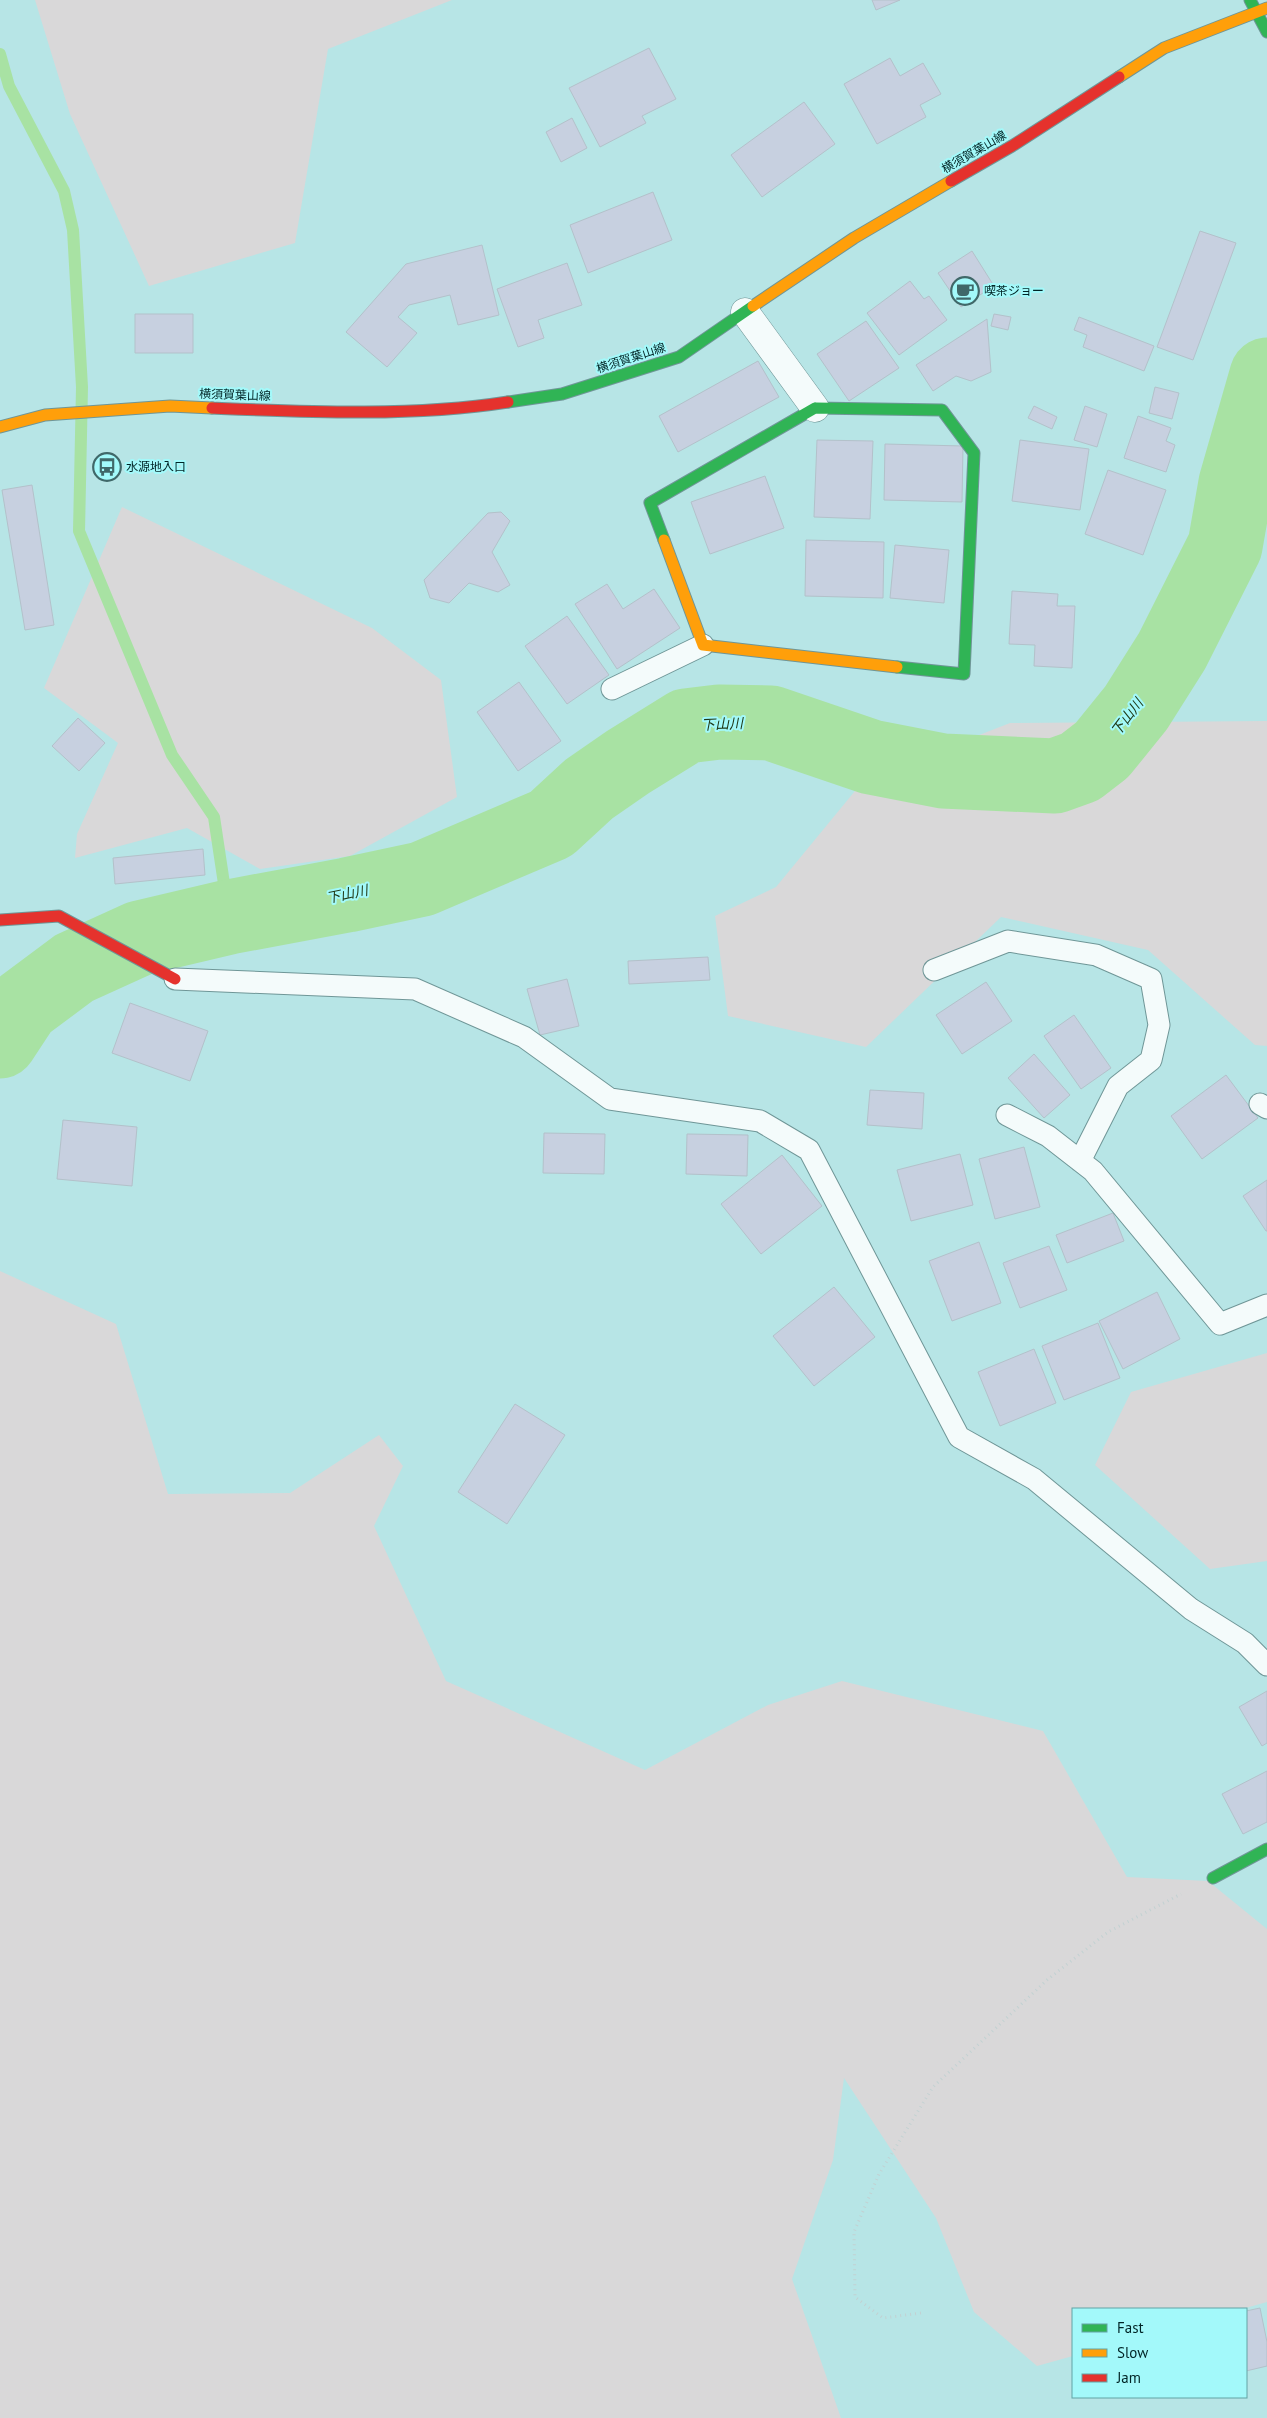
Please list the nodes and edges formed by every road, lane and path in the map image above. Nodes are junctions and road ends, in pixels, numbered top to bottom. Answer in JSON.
{"nodes":[{"id":1,"x":1250,"y":0,"type":"edge"},
{"id":2,"x":1262,"y":10,"type":"edge"},
{"id":3,"x":1267,"y":32,"type":"edge"},
{"id":4,"x":746,"y":312,"type":"junction"},
{"id":5,"x":815,"y":408,"type":"junction"},
{"id":6,"x":0,"y":427,"type":"edge"},
{"id":7,"x":704,"y":644,"type":"junction"},
{"id":8,"x":612,"y":689,"type":"dead end"},
{"id":9,"x":0,"y":920,"type":"edge"},
{"id":10,"x":934,"y":970,"type":"dead end"},
{"id":11,"x":176,"y":979,"type":"joint"},
{"id":12,"x":1007,"y":1115,"type":"dead end"},
{"id":13,"x":1080,"y":1161,"type":"junction"},
{"id":14,"x":1267,"y":1305,"type":"edge"},
{"id":15,"x":1267,"y":1665,"type":"edge"},
{"id":16,"x":1267,"y":1850,"type":"edge"},
{"id":17,"x":1213,"y":1878,"type":"joint"},
{"id":18,"x":921,"y":2313,"type":"dead end"}],
"edges":[{"from":1,"to":2,"type":"main road"},
{"from":2,"to":3,"type":"main road"},
{"from":2,"to":4,"type":"main road","name":"横須賀葉山線"},
{"from":4,"to":5,"type":"street"},
{"from":4,"to":6,"type":"main road","name":"横須賀葉山線"},
{"from":5,"to":7,"type":"main road"},
{"from":5,"to":7,"type":"main road"},
{"from":7,"to":8,"type":"lane"},
{"from":9,"to":11,"type":"main road"},
{"from":10,"to":13,"type":"lane"},
{"from":11,"to":15,"type":"lane"},
{"from":12,"to":13,"type":"lane"},
{"from":13,"to":14,"type":"lane"},
{"from":16,"to":17,"type":"main road"},
{"from":17,"to":18,"type":"path"}]}
